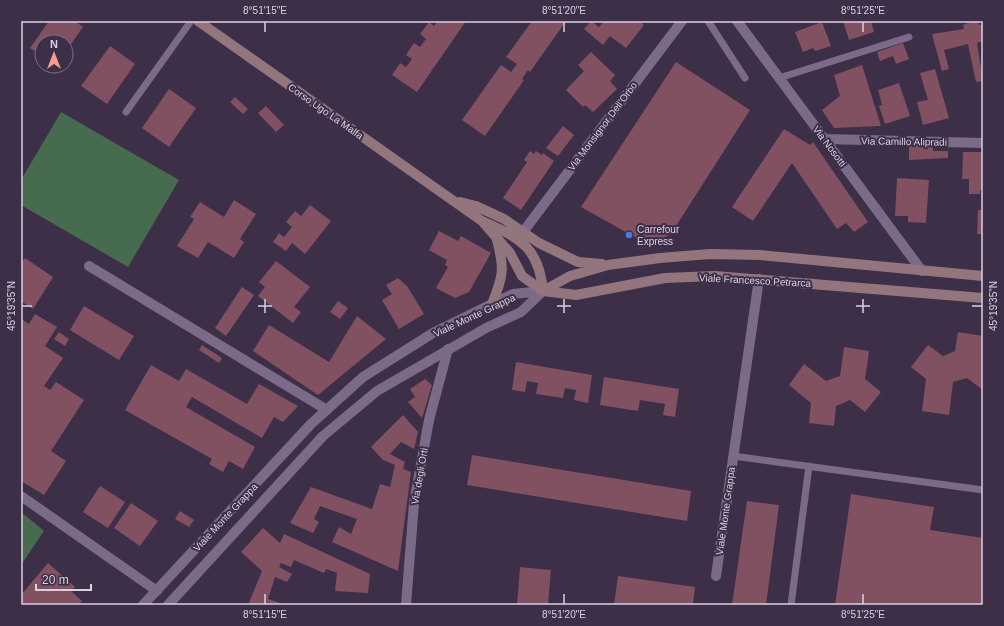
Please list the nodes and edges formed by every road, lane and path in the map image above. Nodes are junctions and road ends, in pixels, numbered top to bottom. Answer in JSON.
{"nodes":[{"id":1,"x":191,"y":21,"type":"edge"},
{"id":2,"x":198,"y":21,"type":"edge"},
{"id":3,"x":682,"y":21,"type":"edge"},
{"id":4,"x":708,"y":21,"type":"edge"},
{"id":5,"x":737,"y":21,"type":"edge"},
{"id":6,"x":909,"y":37,"type":"dead end"},
{"id":7,"x":745,"y":78,"type":"dead end"},
{"id":8,"x":779,"y":78,"type":"junction"},
{"id":9,"x":126,"y":112,"type":"dead end"},
{"id":10,"x":825,"y":139,"type":"junction"},
{"id":11,"x":983,"y":143,"type":"edge"},
{"id":12,"x":454,"y":200,"type":"junction"},
{"id":13,"x":482,"y":221,"type":"junction"},
{"id":14,"x":523,"y":232,"type":"junction"},
{"id":15,"x":496,"y":238,"type":"junction"},
{"id":16,"x":608,"y":264,"type":"junction"},
{"id":17,"x":89,"y":266,"type":"dead end"},
{"id":18,"x":922,"y":271,"type":"junction"},
{"id":19,"x":983,"y":276,"type":"edge"},
{"id":20,"x":759,"y":279,"type":"junction"},
{"id":21,"x":544,"y":291,"type":"junction"},
{"id":22,"x":983,"y":298,"type":"edge"},
{"id":23,"x":492,"y":304,"type":"junction"},
{"id":24,"x":448,"y":349,"type":"junction"},
{"id":25,"x":327,"y":410,"type":"junction"},
{"id":26,"x":733,"y":456,"type":"junction"},
{"id":27,"x":809,"y":466,"type":"junction"},
{"id":28,"x":983,"y":490,"type":"edge"},
{"id":29,"x":21,"y":496,"type":"edge"},
{"id":30,"x":716,"y":576,"type":"dead end"},
{"id":31,"x":157,"y":591,"type":"junction"},
{"id":32,"x":143,"y":605,"type":"edge"},
{"id":33,"x":168,"y":605,"type":"edge"},
{"id":34,"x":406,"y":605,"type":"edge"},
{"id":35,"x":791,"y":605,"type":"edge"}],
"edges":[{"from":1,"to":9,"type":"lane"},
{"from":2,"to":12,"type":"main road","name":"Corso Ugo La Malfa"},
{"from":3,"to":14,"type":"street","name":"Via Monsignor Dell'Orbo"},
{"from":4,"to":7,"type":"lane"},
{"from":5,"to":8,"type":"street","name":"Via Nosotti"},
{"from":6,"to":8,"type":"lane"},
{"from":8,"to":10,"type":"street","name":"Via Nosotti"},
{"from":10,"to":11,"type":"street","name":"Via Camillo Alipradi"},
{"from":10,"to":18,"type":"street","name":"Via Nosotti"},
{"from":12,"to":13,"type":"main road","name":"Corso Ugo La Malfa"},
{"from":12,"to":14,"type":"main road","name":"Corso Ugo La Malfa"},
{"from":13,"to":15,"type":"main road","name":"Corso Ugo La Malfa"},
{"from":13,"to":21,"type":"main road","name":"Corso Ugo La Malfa"},
{"from":14,"to":16,"type":"main road","name":"Corso Ugo La Malfa"},
{"from":15,"to":21,"type":"main road","name":"Corso Ugo La Malfa"},
{"from":15,"to":23,"type":"main road","name":"Corso Ugo La Malfa"},
{"from":16,"to":18,"type":"main road"},
{"from":16,"to":21,"type":"main road"},
{"from":17,"to":25,"type":"street"},
{"from":18,"to":19,"type":"main road"},
{"from":20,"to":21,"type":"main road","name":"Viale Francesco Petrarca"},
{"from":20,"to":22,"type":"main road","name":"Viale Francesco Petrarca"},
{"from":20,"to":26,"type":"street","name":"Viale Monte Grappa"},
{"from":21,"to":23,"type":"street","name":"Viale Monte Grappa"},
{"from":21,"to":24,"type":"street","name":"Viale Monte Grappa"},
{"from":23,"to":25,"type":"street","name":"Viale Monte Grappa"},
{"from":24,"to":33,"type":"street","name":"Viale Monte Grappa"},
{"from":24,"to":34,"type":"street","name":"Via degli Orti"},
{"from":25,"to":31,"type":"street","name":"Viale Monte Grappa"},
{"from":26,"to":27,"type":"lane"},
{"from":26,"to":30,"type":"street","name":"Viale Monte Grappa"},
{"from":27,"to":28,"type":"lane"},
{"from":27,"to":35,"type":"lane"},
{"from":29,"to":31,"type":"street"},
{"from":31,"to":32,"type":"street","name":"Viale Monte Grappa"}]}
